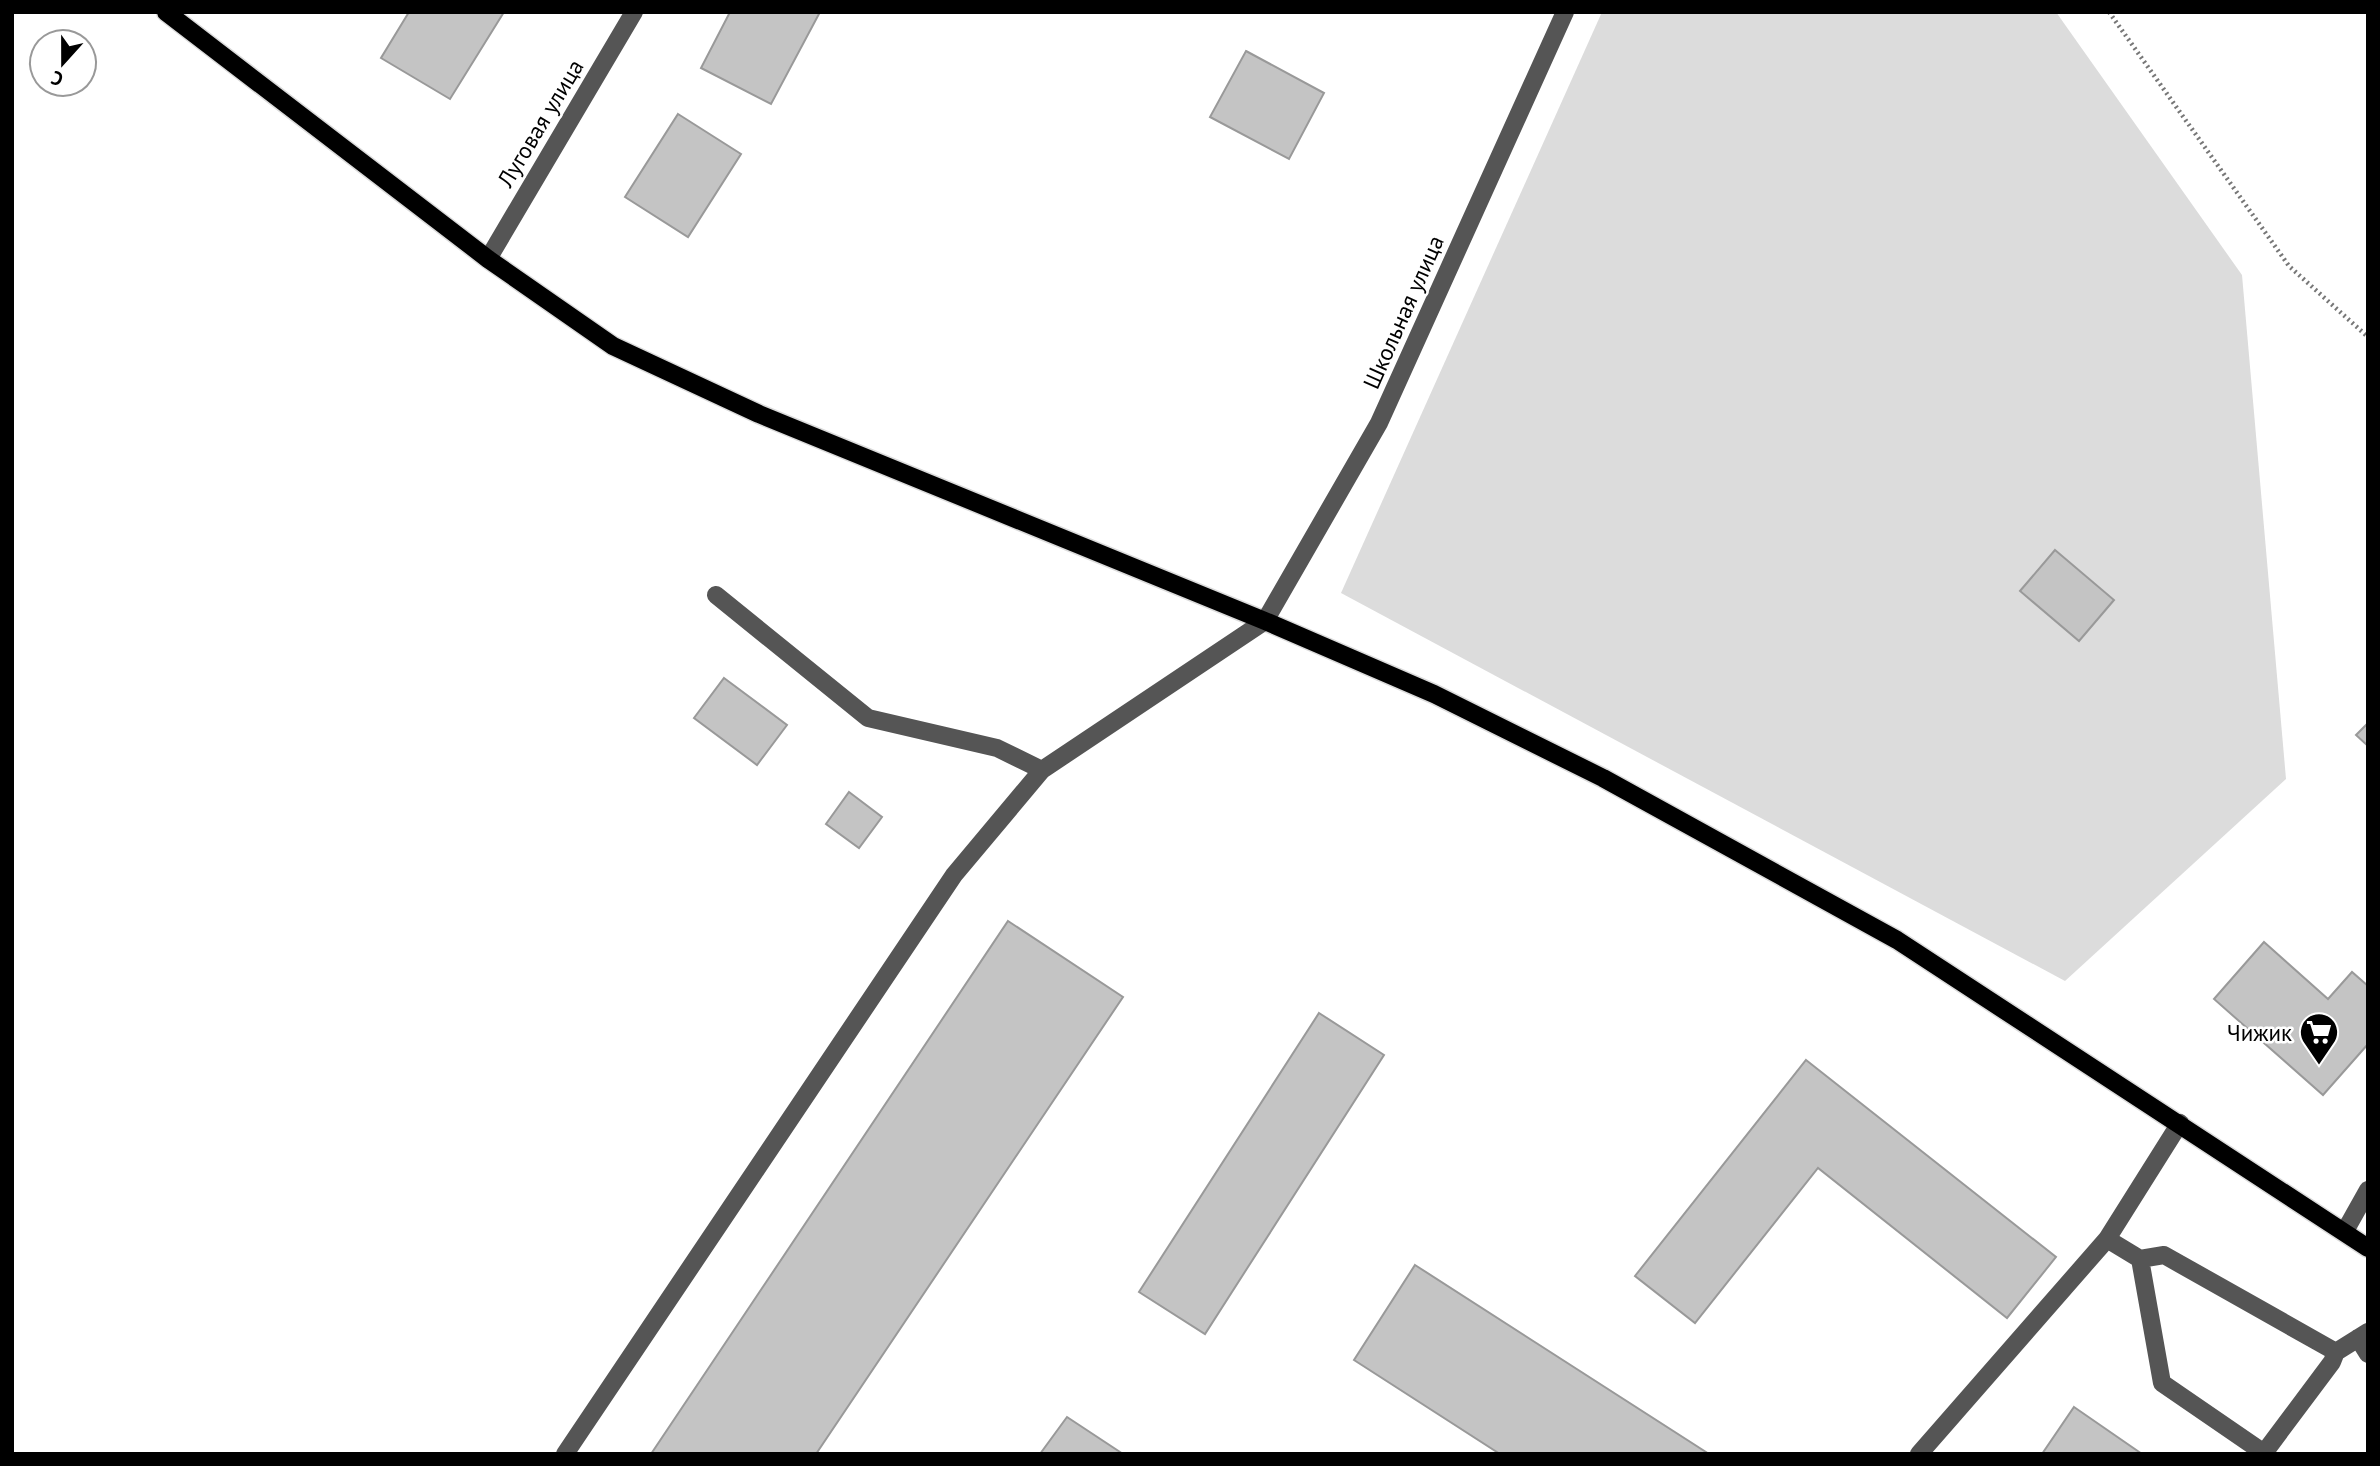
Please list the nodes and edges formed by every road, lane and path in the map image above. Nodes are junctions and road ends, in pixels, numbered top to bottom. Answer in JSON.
{"nodes":[{"id":1,"x":166,"y":12,"type":"edge"},
{"id":2,"x":634,"y":12,"type":"edge"},
{"id":3,"x":1565,"y":12,"type":"edge"},
{"id":4,"x":2109,"y":12,"type":"edge"},
{"id":5,"x":488,"y":259,"type":"junction"},
{"id":6,"x":2368,"y":337,"type":"edge"},
{"id":7,"x":716,"y":595,"type":"dead end"},
{"id":8,"x":1265,"y":621,"type":"junction"},
{"id":9,"x":1042,"y":770,"type":"junction"},
{"id":10,"x":2180,"y":1123,"type":"junction"},
{"id":11,"x":2368,"y":1191,"type":"edge"},
{"id":12,"x":2345,"y":1231,"type":"junction"},
{"id":13,"x":2107,"y":1238,"type":"junction"},
{"id":14,"x":2368,"y":1248,"type":"edge"},
{"id":15,"x":2140,"y":1259,"type":"junction"},
{"id":16,"x":2363,"y":1335,"type":"edge"},
{"id":17,"x":2336,"y":1352,"type":"junction"},
{"id":18,"x":2368,"y":1354,"type":"edge"},
{"id":19,"x":565,"y":1454,"type":"edge"},
{"id":20,"x":1919,"y":1454,"type":"edge"}],
"edges":[{"from":1,"to":5,"type":"main road"},
{"from":2,"to":5,"type":"street","name":"Луговая улица"},
{"from":3,"to":8,"type":"street","name":"Школьная улица"},
{"from":4,"to":6,"type":"path"},
{"from":5,"to":8,"type":"main road"},
{"from":7,"to":9,"type":"street"},
{"from":8,"to":9,"type":"street"},
{"from":8,"to":10,"type":"main road"},
{"from":9,"to":19,"type":"street"},
{"from":10,"to":12,"type":"main road"},
{"from":10,"to":13,"type":"street"},
{"from":11,"to":12,"type":"street"},
{"from":12,"to":14,"type":"main road"},
{"from":13,"to":15,"type":"street"},
{"from":13,"to":20,"type":"street"},
{"from":15,"to":17,"type":"street"},
{"from":15,"to":17,"type":"street"},
{"from":16,"to":17,"type":"street"},
{"from":16,"to":18,"type":"street"}]}
